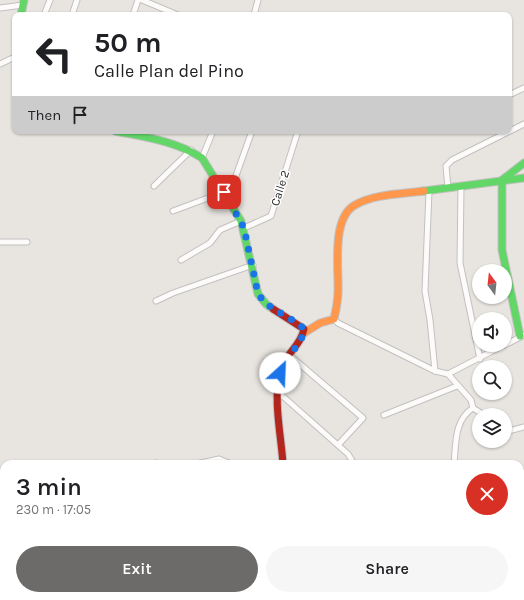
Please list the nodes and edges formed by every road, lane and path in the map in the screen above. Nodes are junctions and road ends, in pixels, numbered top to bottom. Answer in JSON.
{"nodes":[{"id":1,"x":50,"y":0,"type":"edge"},
{"id":2,"x":78,"y":0,"type":"edge"},
{"id":3,"x":138,"y":0,"type":"edge"},
{"id":4,"x":142,"y":0,"type":"edge"},
{"id":5,"x":258,"y":0,"type":"edge"},
{"id":6,"x":23,"y":2,"type":"edge"},
{"id":7,"x":0,"y":8,"type":"edge"},
{"id":8,"x":21,"y":12,"type":"edge"},
{"id":9,"x":45,"y":12,"type":"edge"},
{"id":10,"x":73,"y":12,"type":"edge"},
{"id":11,"x":134,"y":12,"type":"edge"},
{"id":12,"x":171,"y":12,"type":"edge"},
{"id":13,"x":255,"y":12,"type":"edge"},
{"id":14,"x":12,"y":58,"type":"edge"},
{"id":15,"x":0,"y":64,"type":"edge"},
{"id":16,"x":524,"y":88,"type":"edge"},
{"id":17,"x":512,"y":94,"type":"edge"},
{"id":18,"x":524,"y":124,"type":"edge"},
{"id":19,"x":512,"y":130,"type":"edge"},
{"id":20,"x":127,"y":134,"type":"edge"},
{"id":21,"x":212,"y":134,"type":"edge"},
{"id":22,"x":251,"y":134,"type":"edge"},
{"id":23,"x":297,"y":134,"type":"edge"},
{"id":24,"x":504,"y":134,"type":"edge"},
{"id":25,"x":191,"y":150,"type":"junction"},
{"id":26,"x":202,"y":158,"type":"junction"},
{"id":27,"x":524,"y":163,"type":"edge"},
{"id":28,"x":524,"y":178,"type":"edge"},
{"id":29,"x":502,"y":180,"type":"junction"},
{"id":30,"x":154,"y":186,"type":"dead end"},
{"id":31,"x":461,"y":186,"type":"junction"},
{"id":32,"x":448,"y":188,"type":"junction"},
{"id":33,"x":430,"y":190,"type":"junction"},
{"id":34,"x":226,"y":195,"type":"junction"},
{"id":35,"x":173,"y":210,"type":"dead end"},
{"id":36,"x":243,"y":225,"type":"junction"},
{"id":37,"x":0,"y":242,"type":"edge"},
{"id":38,"x":27,"y":242,"type":"dead end"},
{"id":39,"x":181,"y":260,"type":"dead end"},
{"id":40,"x":252,"y":266,"type":"junction"},
{"id":41,"x":156,"y":302,"type":"dead end"},
{"id":42,"x":334,"y":319,"type":"junction"},
{"id":43,"x":304,"y":333,"type":"junction"},
{"id":44,"x":522,"y":336,"type":"edge"},
{"id":45,"x":512,"y":341,"type":"edge"},
{"id":46,"x":492,"y":352,"type":"edge"},
{"id":47,"x":288,"y":354,"type":"junction"},
{"id":48,"x":480,"y":359,"type":"junction"},
{"id":49,"x":435,"y":371,"type":"junction"},
{"id":50,"x":448,"y":374,"type":"junction"},
{"id":51,"x":457,"y":386,"type":"junction"},
{"id":52,"x":278,"y":392,"type":"junction"},
{"id":53,"x":473,"y":408,"type":"edge"},
{"id":54,"x":472,"y":409,"type":"edge"},
{"id":55,"x":384,"y":415,"type":"dead end"},
{"id":56,"x":524,"y":427,"type":"edge"},
{"id":57,"x":512,"y":430,"type":"edge"},
{"id":58,"x":338,"y":445,"type":"junction"},
{"id":59,"x":283,"y":460,"type":"edge"},
{"id":60,"x":352,"y":460,"type":"edge"},
{"id":61,"x":454,"y":460,"type":"edge"}],
"edges":[{"from":1,"to":9,"type":"street"},
{"from":2,"to":10,"type":"street"},
{"from":3,"to":11,"type":"street"},
{"from":4,"to":12,"type":"street"},
{"from":5,"to":13,"type":"street"},
{"from":6,"to":7,"type":"street"},
{"from":6,"to":8,"type":"street"},
{"from":14,"to":15,"type":"street"},
{"from":16,"to":17,"type":"street"},
{"from":18,"to":19,"type":"street"},
{"from":20,"to":25,"type":"street"},
{"from":21,"to":26,"type":"street"},
{"from":22,"to":34,"type":"street"},
{"from":23,"to":36,"type":"street","name":"Calle 2"},
{"from":24,"to":32,"type":"street"},
{"from":25,"to":26,"type":"street"},
{"from":25,"to":30,"type":"street"},
{"from":26,"to":34,"type":"street"},
{"from":27,"to":29,"type":"street"},
{"from":28,"to":29,"type":"street"},
{"from":29,"to":31,"type":"street"},
{"from":29,"to":44,"type":"street"},
{"from":31,"to":32,"type":"street"},
{"from":31,"to":48,"type":"street"},
{"from":32,"to":33,"type":"street"},
{"from":33,"to":42,"type":"street"},
{"from":33,"to":49,"type":"street"},
{"from":34,"to":35,"type":"street"},
{"from":34,"to":36,"type":"street"},
{"from":36,"to":39,"type":"street","name":"Calle 2"},
{"from":36,"to":40,"type":"street"},
{"from":37,"to":38,"type":"street"},
{"from":40,"to":41,"type":"street"},
{"from":40,"to":43,"type":"street"},
{"from":42,"to":43,"type":"street"},
{"from":42,"to":49,"type":"street"},
{"from":43,"to":47,"type":"street"},
{"from":44,"to":45,"type":"street"},
{"from":46,"to":48,"type":"street"},
{"from":47,"to":52,"type":"street"},
{"from":47,"to":58,"type":"street"},
{"from":48,"to":50,"type":"street"},
{"from":49,"to":50,"type":"street"},
{"from":50,"to":51,"type":"street"},
{"from":51,"to":53,"type":"street"},
{"from":51,"to":55,"type":"street"},
{"from":52,"to":58,"type":"street"},
{"from":52,"to":59,"type":"street"},
{"from":54,"to":61,"type":"street"},
{"from":56,"to":57,"type":"street"},
{"from":58,"to":60,"type":"street"}]}
